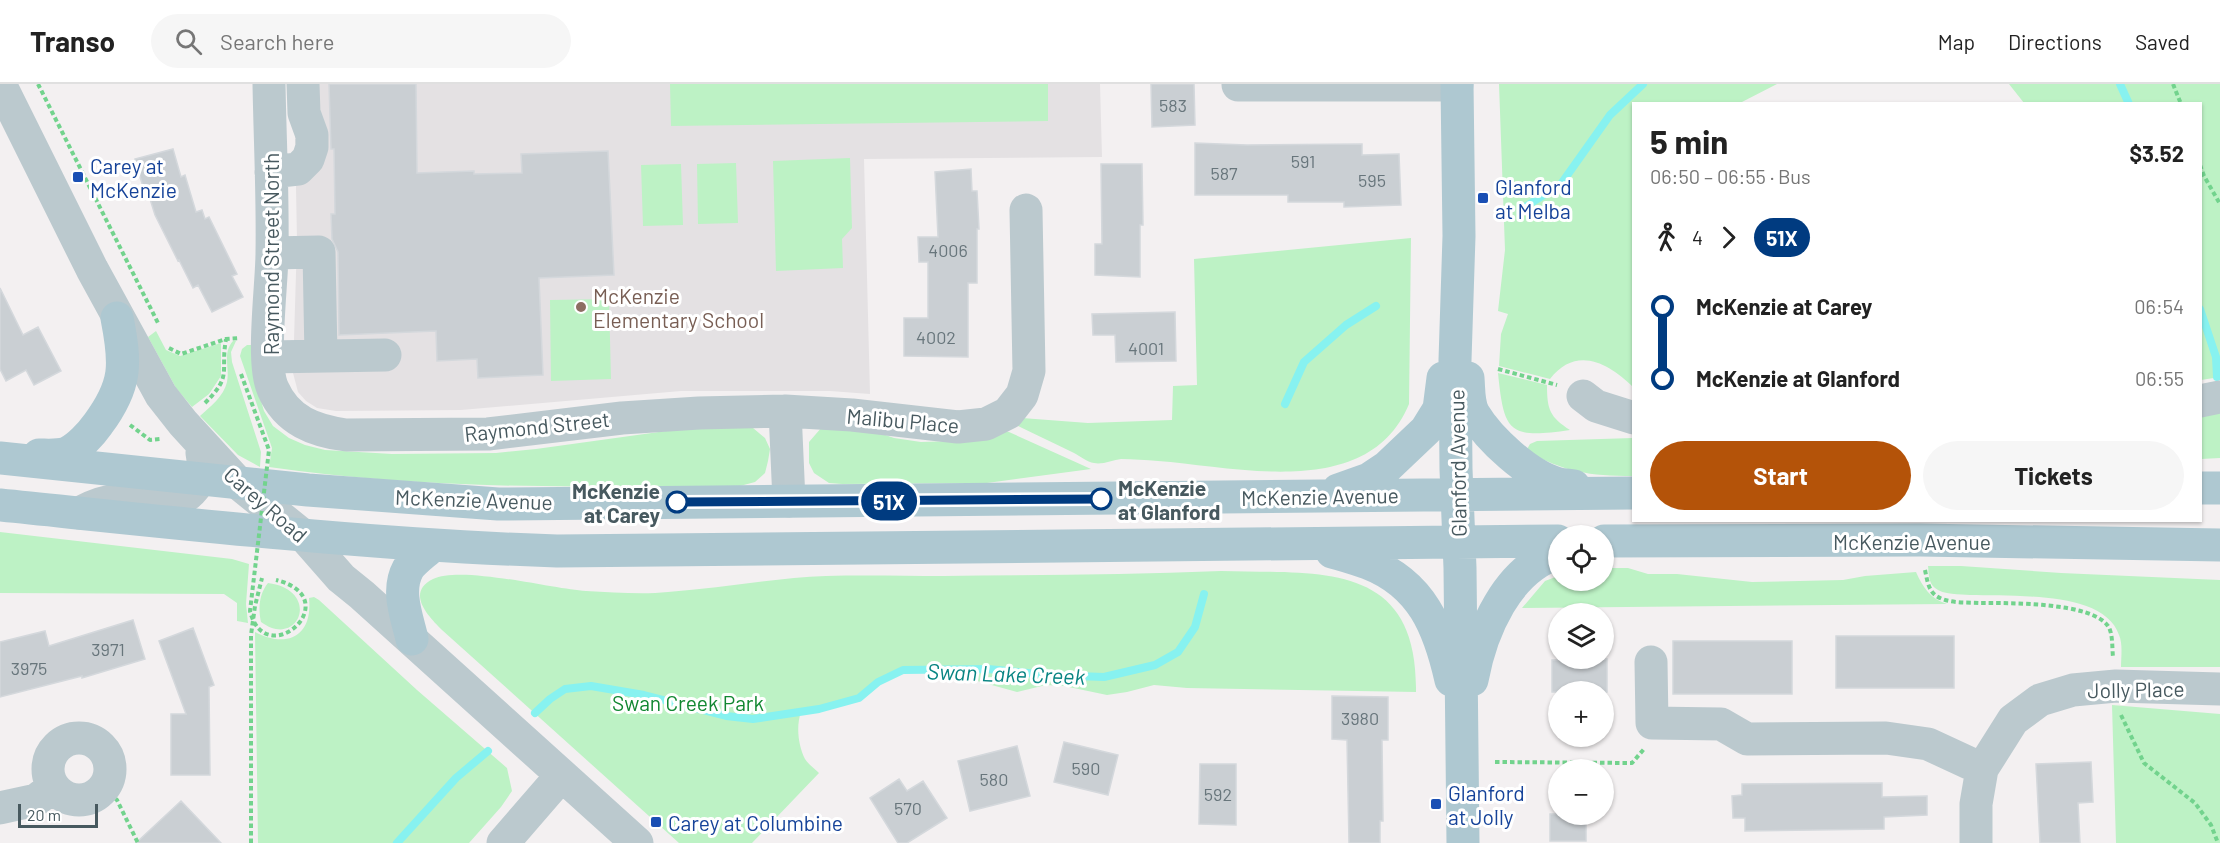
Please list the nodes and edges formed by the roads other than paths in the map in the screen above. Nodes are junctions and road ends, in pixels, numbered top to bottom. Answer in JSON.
{"nodes":[{"id":1,"x":0,"y":84,"type":"edge"},
{"id":2,"x":269,"y":84,"type":"edge"},
{"id":3,"x":303,"y":84,"type":"edge"},
{"id":4,"x":1238,"y":85,"type":"edge"},
{"id":5,"x":1457,"y":85,"type":"edge"},
{"id":6,"x":271,"y":172,"type":"junction"},
{"id":7,"x":1026,"y":210,"type":"dead end"},
{"id":8,"x":272,"y":253,"type":"junction"},
{"id":9,"x":117,"y":318,"type":"junction"},
{"id":10,"x":257,"y":347,"type":"junction"},
{"id":11,"x":385,"y":355,"type":"dead end"},
{"id":12,"x":321,"y":356,"type":"junction"},
{"id":13,"x":1455,"y":360,"type":"junction"},
{"id":14,"x":1582,"y":396,"type":"road end"},
{"id":15,"x":2220,"y":397,"type":"edge"},
{"id":16,"x":2202,"y":401,"type":"edge"},
{"id":17,"x":785,"y":411,"type":"junction"},
{"id":18,"x":293,"y":416,"type":"joint"},
{"id":19,"x":1632,"y":417,"type":"edge"},
{"id":20,"x":198,"y":440,"type":"junction"},
{"id":21,"x":4,"y":458,"type":"edge"},
{"id":22,"x":200,"y":480,"type":"junction"},
{"id":23,"x":239,"y":484,"type":"junction"},
{"id":24,"x":2202,"y":488,"type":"edge"},
{"id":25,"x":2220,"y":488,"type":"edge"},
{"id":26,"x":1624,"y":493,"type":"edge"},
{"id":27,"x":1457,"y":495,"type":"junction"},
{"id":28,"x":1312,"y":496,"type":"junction"},
{"id":29,"x":789,"y":501,"type":"junction"},
{"id":30,"x":0,"y":505,"type":"edge"},
{"id":31,"x":79,"y":513,"type":"junction"},
{"id":32,"x":305,"y":537,"type":"junction"},
{"id":33,"x":1548,"y":541,"type":"edge"},
{"id":34,"x":1614,"y":541,"type":"edge"},
{"id":35,"x":1304,"y":543,"type":"junction"},
{"id":36,"x":1459,"y":543,"type":"junction"},
{"id":37,"x":2220,"y":544,"type":"edge"},
{"id":38,"x":432,"y":546,"type":"junction"},
{"id":39,"x":1548,"y":558,"type":"edge"},
{"id":40,"x":412,"y":639,"type":"junction"},
{"id":41,"x":1652,"y":662,"type":"dead end"},
{"id":42,"x":2220,"y":689,"type":"edge"},
{"id":43,"x":1462,"y":732,"type":"junction"},
{"id":44,"x":1982,"y":769,"type":"junction"},
{"id":45,"x":561,"y":776,"type":"junction"},
{"id":46,"x":53,"y":787,"type":"junction"},
{"id":47,"x":0,"y":808,"type":"edge"},
{"id":48,"x":503,"y":843,"type":"edge"},
{"id":49,"x":637,"y":843,"type":"edge"},
{"id":50,"x":1462,"y":843,"type":"edge"},
{"id":51,"x":1976,"y":843,"type":"edge"}],
"edges":[{"from":1,"to":9,"type":"street","name":"Carey Road"},
{"from":2,"to":6,"type":"street","name":"Raymond Street North"},
{"from":3,"to":6,"type":"street"},
{"from":4,"to":5,"type":"street"},
{"from":5,"to":13,"type":"main road","name":"Glanford Avenue"},
{"from":6,"to":8,"type":"street","name":"Raymond Street North"},
{"from":7,"to":17,"type":"street","name":"Malibu Place"},
{"from":8,"to":10,"type":"street","name":"Raymond Street North"},
{"from":8,"to":12,"type":"street"},
{"from":9,"to":20,"type":"street","name":"Carey Road"},
{"from":9,"to":21,"type":"main road"},
{"from":10,"to":12,"type":"street"},
{"from":10,"to":18,"type":"street","name":"Raymond Street North"},
{"from":11,"to":12,"type":"street"},
{"from":13,"to":26,"type":"main road"},
{"from":13,"to":27,"type":"main road","name":"Glanford Avenue"},
{"from":13,"to":28,"type":"main road"},
{"from":14,"to":19,"type":"street"},
{"from":15,"to":16,"type":"street"},
{"from":17,"to":18,"type":"street","name":"Raymond Street"},
{"from":17,"to":29,"type":"street"},
{"from":20,"to":22,"type":"street"},
{"from":20,"to":23,"type":"street","name":"Carey Road"},
{"from":21,"to":22,"type":"main road","name":"McKenzie Avenue"},
{"from":22,"to":23,"type":"main road","name":"McKenzie Avenue"},
{"from":22,"to":31,"type":"street"},
{"from":23,"to":29,"type":"main road","name":"McKenzie Avenue"},
{"from":23,"to":32,"type":"street","name":"Carey Road"},
{"from":24,"to":25,"type":"main road"},
{"from":26,"to":27,"type":"main road","name":"McKenzie Avenue"},
{"from":27,"to":28,"type":"main road","name":"McKenzie Avenue"},
{"from":27,"to":36,"type":"main road","name":"Glanford Avenue"},
{"from":28,"to":29,"type":"main road","name":"McKenzie Avenue"},
{"from":30,"to":31,"type":"main road"},
{"from":31,"to":32,"type":"main road"},
{"from":32,"to":38,"type":"main road"},
{"from":32,"to":40,"type":"street","name":"Carey Road"},
{"from":33,"to":36,"type":"main road"},
{"from":34,"to":37,"type":"main road","name":"McKenzie Avenue"},
{"from":35,"to":36,"type":"main road"},
{"from":35,"to":38,"type":"main road"},
{"from":35,"to":43,"type":"main road"},
{"from":36,"to":43,"type":"main road","name":"Glanford Avenue"},
{"from":38,"to":40,"type":"main road"},
{"from":39,"to":43,"type":"main road"},
{"from":40,"to":45,"type":"street","name":"Carey Road"},
{"from":41,"to":44,"type":"street"},
{"from":42,"to":44,"type":"street","name":"Jolly Place"},
{"from":43,"to":50,"type":"main road","name":"Glanford Avenue"},
{"from":44,"to":51,"type":"street","name":"Jolly Place"},
{"from":45,"to":48,"type":"street"},
{"from":45,"to":49,"type":"street","name":"Carey Road"},
{"from":46,"to":46,"type":"street"},
{"from":46,"to":47,"type":"street"}]}
